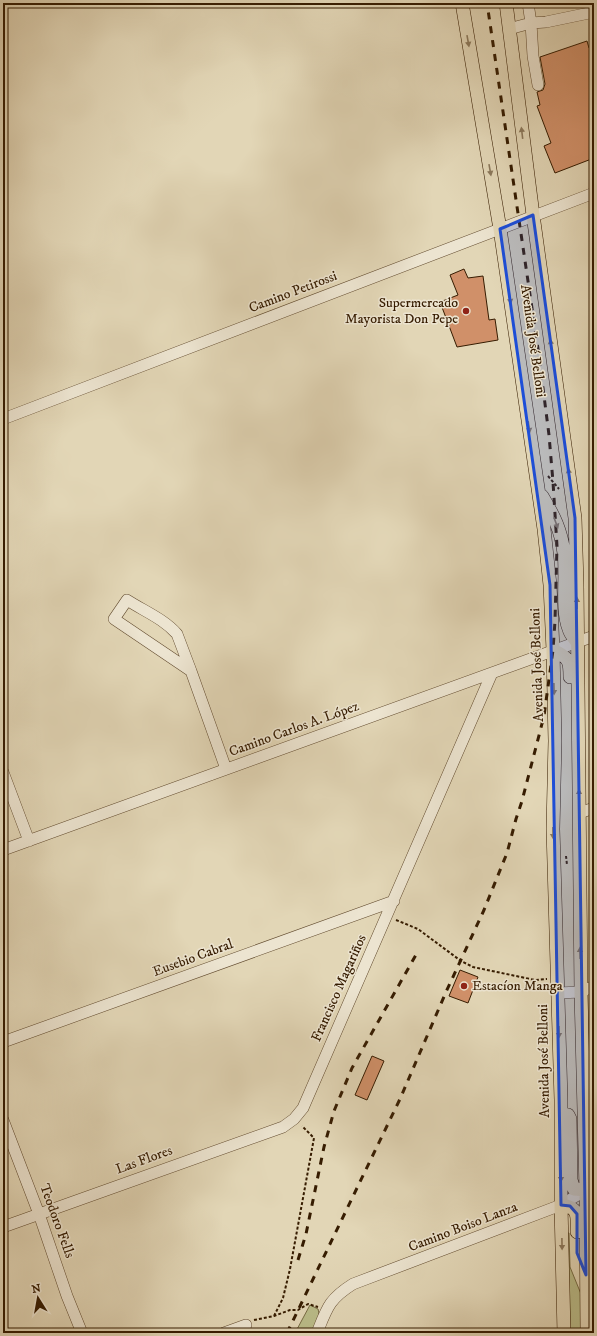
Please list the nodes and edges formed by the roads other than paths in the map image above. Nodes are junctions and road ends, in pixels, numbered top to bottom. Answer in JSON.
{"nodes":[{"id":1,"x":462,"y":3,"type":"edge"},
{"id":2,"x":506,"y":3,"type":"edge"},
{"id":3,"x":528,"y":3,"type":"edge"},
{"id":4,"x":594,"y":12,"type":"edge"},
{"id":5,"x":531,"y":23,"type":"junction"},
{"id":6,"x":509,"y":29,"type":"junction"},
{"id":7,"x":538,"y":85,"type":"dead end"},
{"id":8,"x":594,"y":193,"type":"edge"},
{"id":9,"x":533,"y":215,"type":"junction"},
{"id":10,"x":500,"y":229,"type":"junction"},
{"id":11,"x":3,"y":419,"type":"edge"},
{"id":12,"x":538,"y":489,"type":"junction"},
{"id":13,"x":594,"y":636,"type":"edge"},
{"id":14,"x":577,"y":642,"type":"junction"},
{"id":15,"x":553,"y":650,"type":"junction"},
{"id":16,"x":191,"y":670,"type":"junction"},
{"id":17,"x":492,"y":673,"type":"junction"},
{"id":18,"x":579,"y":752,"type":"junction"},
{"id":19,"x":226,"y":769,"type":"junction"},
{"id":20,"x":3,"y":772,"type":"edge"},
{"id":21,"x":594,"y":808,"type":"edge"},
{"id":22,"x":579,"y":813,"type":"junction"},
{"id":23,"x":29,"y":841,"type":"junction"},
{"id":24,"x":3,"y":850,"type":"edge"},
{"id":25,"x":394,"y":901,"type":"junction"},
{"id":26,"x":594,"y":986,"type":"edge"},
{"id":27,"x":581,"y":992,"type":"junction"},
{"id":28,"x":558,"y":993,"type":"junction"},
{"id":29,"x":3,"y":1042,"type":"edge"},
{"id":30,"x":561,"y":1100,"type":"junction"},
{"id":31,"x":294,"y":1119,"type":"joint"},
{"id":32,"x":3,"y":1120,"type":"edge"},
{"id":33,"x":590,"y":1189,"type":"edge"},
{"id":34,"x":561,"y":1205,"type":"junction"},
{"id":35,"x":39,"y":1214,"type":"junction"},
{"id":36,"x":3,"y":1227,"type":"edge"},
{"id":37,"x":586,"y":1275,"type":"junction"},
{"id":38,"x":246,"y":1325,"type":"road end"},
{"id":39,"x":82,"y":1333,"type":"edge"},
{"id":40,"x":224,"y":1333,"type":"edge"},
{"id":41,"x":317,"y":1333,"type":"edge"},
{"id":42,"x":564,"y":1333,"type":"edge"},
{"id":43,"x":586,"y":1333,"type":"edge"}],
"edges":[{"from":1,"to":10,"type":"main road","name":"Avenida José Belloni","one_way":true},
{"from":2,"to":6,"type":"main road","name":"Avenida José Belloni"},
{"from":3,"to":5,"type":"street"},
{"from":4,"to":5,"type":"street"},
{"from":5,"to":6,"type":"street"},
{"from":5,"to":7,"type":"street"},
{"from":9,"to":6,"type":"main road","name":"Avenida José Belloni","one_way":true},
{"from":8,"to":9,"type":"street","name":"Camino Petirossi"},
{"from":9,"to":10,"type":"street","name":"Camino Petirossi"},
{"from":14,"to":9,"type":"main road","name":"Avenida José Belloni","one_way":true},
{"from":10,"to":11,"type":"street","name":"Camino Petirossi"},
{"from":10,"to":12,"type":"main road","name":"Avenida José Belloni","one_way":true},
{"from":12,"to":14,"type":"main road","one_way":true},
{"from":12,"to":15,"type":"main road","name":"Avenida José Belloni"},
{"from":13,"to":14,"type":"street","name":"Camino Carlos A. López"},
{"from":14,"to":15,"type":"street","name":"Camino Carlos A. López"},
{"from":14,"to":18,"type":"main road","name":"Avenida José Belloni"},
{"from":15,"to":17,"type":"street","name":"Camino Carlos A. López"},
{"from":15,"to":18,"type":"main road"},
{"from":15,"to":28,"type":"main road","name":"Avenida José Belloni","one_way":true},
{"from":16,"to":16,"type":"street"},
{"from":16,"to":19,"type":"street"},
{"from":17,"to":19,"type":"street","name":"Camino Carlos A. López"},
{"from":17,"to":25,"type":"street","name":"Francisco Magariños"},
{"from":22,"to":18,"type":"main road","name":"Avenida José Belloni","one_way":true},
{"from":19,"to":23,"type":"street","name":"Camino Carlos A. López"},
{"from":20,"to":23,"type":"street"},
{"from":21,"to":22,"type":"street"},
{"from":27,"to":22,"type":"main road","name":"Avenida José Belloni","one_way":true},
{"from":23,"to":24,"type":"street","name":"Camino Carlos A. López"},
{"from":25,"to":29,"type":"street","name":"Eusebio Cabral"},
{"from":25,"to":31,"type":"street","name":"Francisco Magariños"},
{"from":26,"to":27,"type":"street"},
{"from":27,"to":28,"type":"street"},
{"from":27,"to":33,"type":"main road","name":"Avenida José Belloni"},
{"from":28,"to":30,"type":"main road","name":"Avenida José Belloni","one_way":true},
{"from":30,"to":33,"type":"main road"},
{"from":30,"to":34,"type":"main road","name":"Avenida José Belloni","one_way":true},
{"from":31,"to":35,"type":"street","name":"Las Flores"},
{"from":32,"to":35,"type":"street","name":"Teodoro Fells"},
{"from":33,"to":34,"type":"street","name":"Camino Boiso Lanza"},
{"from":33,"to":37,"type":"main road","name":"Avenida José Belloni"},
{"from":34,"to":37,"type":"main road"},
{"from":34,"to":41,"type":"street","name":"Camino Boiso Lanza"},
{"from":34,"to":42,"type":"main road","name":"Avenida José Belloni","one_way":true},
{"from":35,"to":36,"type":"street","name":"Las Flores"},
{"from":35,"to":39,"type":"street","name":"Teodoro Fells"},
{"from":37,"to":43,"type":"main road","name":"Avenida José Belloni"},
{"from":38,"to":40,"type":"street"}]}
